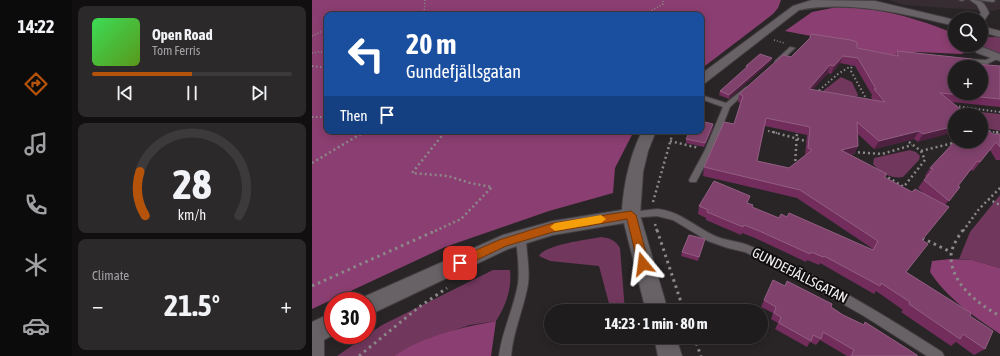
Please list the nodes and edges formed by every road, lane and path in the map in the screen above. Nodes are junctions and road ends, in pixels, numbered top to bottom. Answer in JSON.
{"nodes":[{"id":1,"x":425,"y":0,"type":"edge"},
{"id":2,"x":663,"y":0,"type":"edge"},
{"id":3,"x":974,"y":0,"type":"edge"},
{"id":4,"x":980,"y":0,"type":"edge"},
{"id":5,"x":994,"y":0,"type":"edge"},
{"id":6,"x":424,"y":12,"type":"edge"},
{"id":7,"x":649,"y":12,"type":"edge"},
{"id":8,"x":985,"y":12,"type":"edge"},
{"id":9,"x":948,"y":21,"type":"edge"},
{"id":10,"x":324,"y":30,"type":"edge"},
{"id":11,"x":988,"y":31,"type":"edge"},
{"id":12,"x":1000,"y":34,"type":"edge"},
{"id":13,"x":312,"y":36,"type":"edge"},
{"id":14,"x":770,"y":38,"type":"dead end"},
{"id":15,"x":785,"y":44,"type":"dead end"},
{"id":16,"x":792,"y":48,"type":"dead end"},
{"id":17,"x":324,"y":51,"type":"edge"},
{"id":18,"x":984,"y":52,"type":"edge"},
{"id":19,"x":312,"y":53,"type":"edge"},
{"id":20,"x":999,"y":58,"type":"edge"},
{"id":21,"x":850,"y":59,"type":"edge"},
{"id":22,"x":988,"y":62,"type":"edge"},
{"id":23,"x":312,"y":66,"type":"edge"},
{"id":24,"x":771,"y":66,"type":"edge"},
{"id":25,"x":850,"y":66,"type":"junction"},
{"id":26,"x":324,"y":68,"type":"edge"},
{"id":27,"x":704,"y":78,"type":"edge"},
{"id":28,"x":749,"y":86,"type":"edge"},
{"id":29,"x":816,"y":94,"type":"junction"},
{"id":30,"x":822,"y":96,"type":"edge"},
{"id":31,"x":810,"y":97,"type":"edge"},
{"id":32,"x":704,"y":99,"type":"edge"},
{"id":33,"x":863,"y":104,"type":"edge"},
{"id":34,"x":727,"y":106,"type":"junction"},
{"id":35,"x":954,"y":108,"type":"edge"},
{"id":36,"x":969,"y":108,"type":"edge"},
{"id":37,"x":988,"y":110,"type":"edge"},
{"id":38,"x":1000,"y":112,"type":"edge"},
{"id":39,"x":312,"y":117,"type":"edge"},
{"id":40,"x":324,"y":117,"type":"edge"},
{"id":41,"x":798,"y":124,"type":"edge"},
{"id":42,"x":768,"y":131,"type":"dead end"},
{"id":43,"x":988,"y":131,"type":"edge"},
{"id":44,"x":1000,"y":133,"type":"edge"},
{"id":45,"x":361,"y":134,"type":"edge"},
{"id":46,"x":444,"y":134,"type":"edge"},
{"id":47,"x":648,"y":134,"type":"edge"},
{"id":48,"x":902,"y":137,"type":"edge"},
{"id":49,"x":797,"y":138,"type":"junction"},
{"id":50,"x":670,"y":141,"type":"dead end"},
{"id":51,"x":810,"y":142,"type":"edge"},
{"id":52,"x":948,"y":144,"type":"edge"},
{"id":53,"x":913,"y":145,"type":"junction"},
{"id":54,"x":709,"y":150,"type":"junction"},
{"id":55,"x":850,"y":151,"type":"edge"},
{"id":56,"x":921,"y":151,"type":"junction"},
{"id":57,"x":312,"y":162,"type":"edge"},
{"id":58,"x":795,"y":171,"type":"edge"},
{"id":59,"x":878,"y":172,"type":"edge"},
{"id":60,"x":693,"y":180,"type":"dead end"},
{"id":61,"x":904,"y":187,"type":"junction"},
{"id":62,"x":1000,"y":188,"type":"edge"},
{"id":63,"x":899,"y":192,"type":"edge"},
{"id":64,"x":988,"y":199,"type":"junction"},
{"id":65,"x":1000,"y":205,"type":"edge"},
{"id":66,"x":631,"y":215,"type":"junction"},
{"id":67,"x":919,"y":236,"type":"edge"},
{"id":68,"x":521,"y":237,"type":"junction"},
{"id":69,"x":951,"y":252,"type":"junction"},
{"id":70,"x":312,"y":286,"type":"edge"},
{"id":71,"x":450,"y":287,"type":"dead end"},
{"id":72,"x":376,"y":302,"type":"edge"},
{"id":73,"x":655,"y":304,"type":"edge"},
{"id":74,"x":1000,"y":316,"type":"edge"},
{"id":75,"x":324,"y":328,"type":"edge"},
{"id":76,"x":312,"y":334,"type":"edge"},
{"id":77,"x":667,"y":344,"type":"edge"},
{"id":78,"x":697,"y":344,"type":"edge"},
{"id":79,"x":312,"y":356,"type":"edge"},
{"id":80,"x":359,"y":356,"type":"edge"},
{"id":81,"x":506,"y":356,"type":"edge"},
{"id":82,"x":670,"y":356,"type":"edge"},
{"id":83,"x":701,"y":356,"type":"edge"},
{"id":84,"x":938,"y":356,"type":"edge"}],
"edges":[{"from":1,"to":6,"type":"path"},
{"from":2,"to":7,"type":"path"},
{"from":3,"to":8,"type":"street"},
{"from":4,"to":5,"type":"lane"},
{"from":9,"to":27,"type":"street"},
{"from":10,"to":13,"type":"path"},
{"from":11,"to":12,"type":"street"},
{"from":14,"to":15,"type":"path"},
{"from":16,"to":24,"type":"lane"},
{"from":17,"to":19,"type":"path"},
{"from":18,"to":20,"type":"street"},
{"from":20,"to":22,"type":"lane"},
{"from":21,"to":25,"type":"path"},
{"from":23,"to":26,"type":"path"},
{"from":25,"to":29,"type":"path"},
{"from":25,"to":33,"type":"path"},
{"from":28,"to":34,"type":"lane"},
{"from":29,"to":30,"type":"path"},
{"from":29,"to":31,"type":"path"},
{"from":32,"to":34,"type":"lane"},
{"from":34,"to":54,"type":"lane"},
{"from":35,"to":36,"type":"path"},
{"from":37,"to":38,"type":"path"},
{"from":39,"to":40,"type":"path"},
{"from":41,"to":49,"type":"path"},
{"from":42,"to":49,"type":"path"},
{"from":43,"to":44,"type":"path"},
{"from":45,"to":57,"type":"path"},
{"from":46,"to":70,"type":"path"},
{"from":47,"to":66,"type":"street"},
{"from":48,"to":53,"type":"path"},
{"from":49,"to":51,"type":"path"},
{"from":49,"to":58,"type":"path"},
{"from":50,"to":54,"type":"path"},
{"from":52,"to":56,"type":"path"},
{"from":53,"to":55,"type":"path"},
{"from":53,"to":56,"type":"path"},
{"from":54,"to":60,"type":"lane"},
{"from":56,"to":61,"type":"path"},
{"from":59,"to":61,"type":"path"},
{"from":61,"to":63,"type":"path"},
{"from":62,"to":64,"type":"path"},
{"from":64,"to":65,"type":"path"},
{"from":64,"to":69,"type":"path"},
{"from":66,"to":68,"type":"street","name":"GUNDEFJÄLLSGATAN"},
{"from":66,"to":73,"type":"street"},
{"from":66,"to":84,"type":"lane","name":"GUNDEFJÄLLSGATAN"},
{"from":67,"to":69,"type":"path"},
{"from":68,"to":72,"type":"street","name":"GUNDEFJÄLLSGATAN"},
{"from":68,"to":81,"type":"lane"},
{"from":69,"to":74,"type":"path"},
{"from":71,"to":80,"type":"path"},
{"from":75,"to":76,"type":"street"},
{"from":76,"to":79,"type":"street"},
{"from":77,"to":82,"type":"street"},
{"from":78,"to":83,"type":"path"}]}
